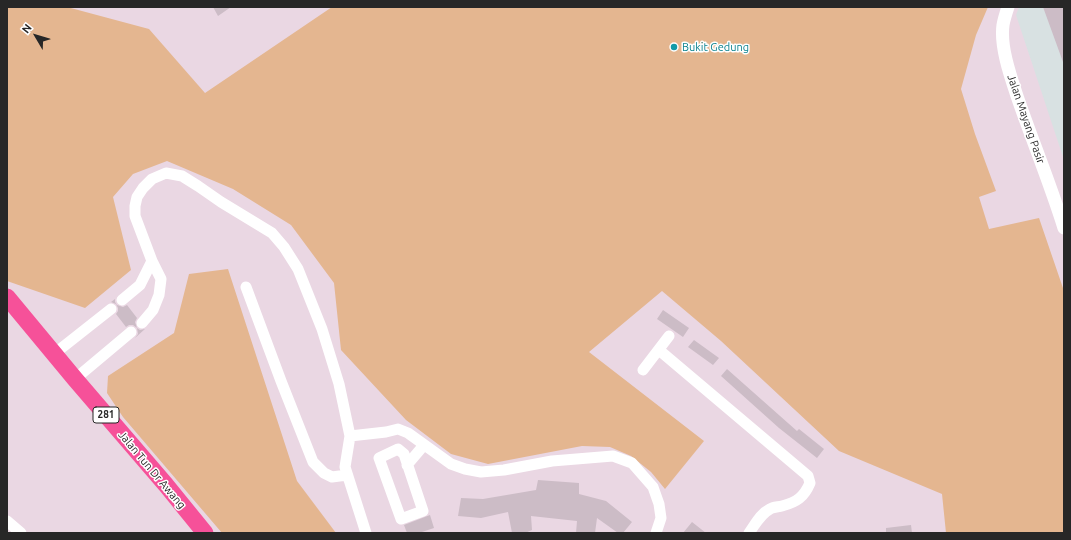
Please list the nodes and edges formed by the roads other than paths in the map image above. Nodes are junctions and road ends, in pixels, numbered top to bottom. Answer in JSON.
{"nodes":[{"id":1,"x":1008,"y":7,"type":"edge"},
{"id":2,"x":1064,"y":228,"type":"edge"},
{"id":3,"x":152,"y":261,"type":"junction"},
{"id":4,"x":246,"y":287,"type":"dead end"},
{"id":5,"x":7,"y":297,"type":"edge"},
{"id":6,"x":122,"y":300,"type":"dead end"},
{"id":7,"x":111,"y":309,"type":"dead end"},
{"id":8,"x":142,"y":323,"type":"dead end"},
{"id":9,"x":131,"y":332,"type":"dead end"},
{"id":10,"x":669,"y":336,"type":"dead end"},
{"id":11,"x":659,"y":350,"type":"junction"},
{"id":12,"x":54,"y":354,"type":"junction"},
{"id":13,"x":643,"y":370,"type":"dead end"},
{"id":14,"x":75,"y":379,"type":"junction"},
{"id":15,"x":350,"y":436,"type":"junction"},
{"id":16,"x":424,"y":445,"type":"junction"},
{"id":17,"x":407,"y":465,"type":"junction"},
{"id":18,"x":347,"y":475,"type":"junction"},
{"id":19,"x":8,"y":526,"type":"edge"},
{"id":20,"x":21,"y":533,"type":"edge"},
{"id":21,"x":205,"y":533,"type":"edge"},
{"id":22,"x":366,"y":533,"type":"edge"},
{"id":23,"x":656,"y":533,"type":"edge"},
{"id":24,"x":749,"y":533,"type":"edge"}],
"edges":[{"from":1,"to":2,"type":"street","name":"Jalan Mayang Pasir"},
{"from":3,"to":6,"type":"street"},
{"from":3,"to":8,"type":"street"},
{"from":3,"to":15,"type":"street"},
{"from":4,"to":18,"type":"street"},
{"from":5,"to":12,"type":"main road","name":"Jalan Tun Dr Awang","number":"281"},
{"from":7,"to":12,"type":"street"},
{"from":9,"to":14,"type":"street"},
{"from":10,"to":11,"type":"street"},
{"from":11,"to":13,"type":"street"},
{"from":11,"to":24,"type":"street"},
{"from":12,"to":14,"type":"main road","name":"Jalan Tun Dr Awang","number":"281"},
{"from":14,"to":21,"type":"main road","name":"Jalan Tun Dr Awang","number":"281"},
{"from":15,"to":16,"type":"street"},
{"from":15,"to":18,"type":"street"},
{"from":16,"to":17,"type":"street"},
{"from":16,"to":23,"type":"street"},
{"from":17,"to":17,"type":"street"},
{"from":18,"to":22,"type":"street"},
{"from":19,"to":20,"type":"street"}]}
